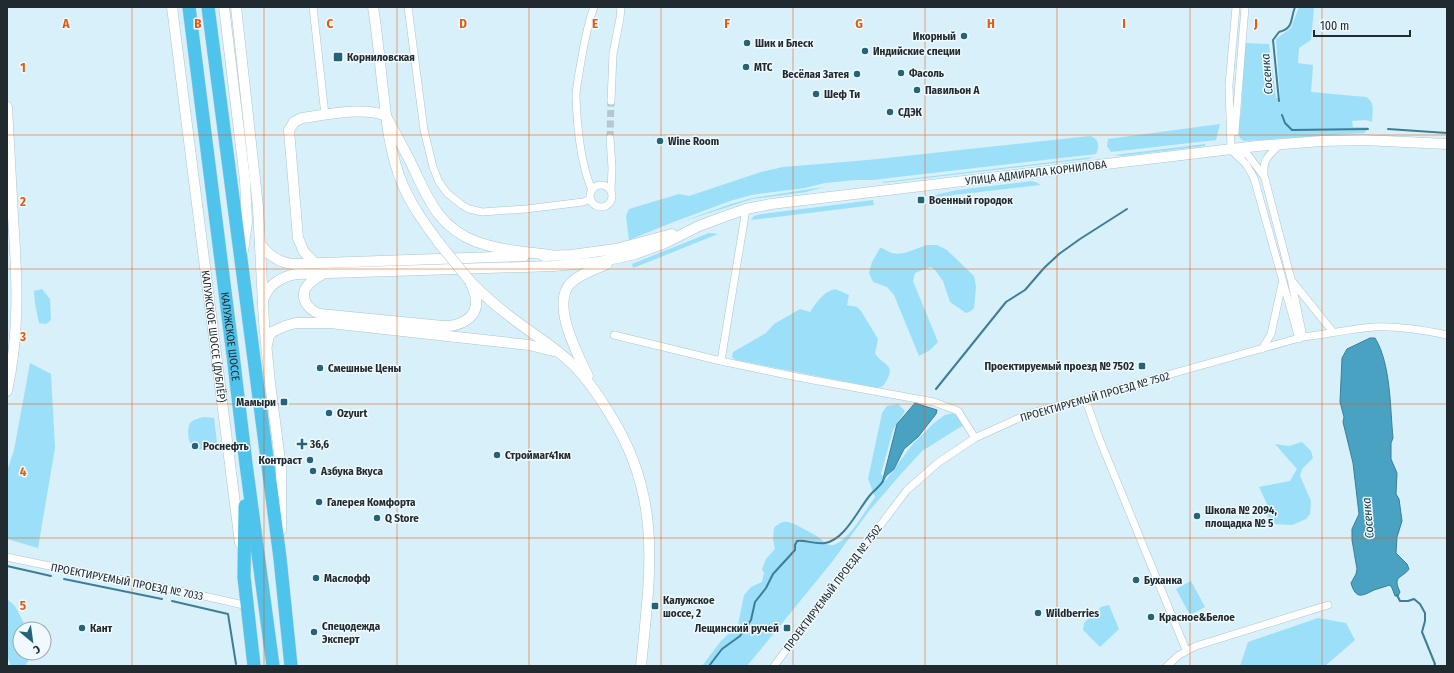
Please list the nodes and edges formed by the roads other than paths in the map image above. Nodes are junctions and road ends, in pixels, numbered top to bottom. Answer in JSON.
{"nodes":[{"id":1,"x":172,"y":7,"type":"edge"},
{"id":2,"x":189,"y":7,"type":"edge"},
{"id":3,"x":208,"y":7,"type":"edge"},
{"id":4,"x":236,"y":7,"type":"edge"},
{"id":5,"x":313,"y":7,"type":"edge"},
{"id":6,"x":374,"y":7,"type":"edge"},
{"id":7,"x":408,"y":7,"type":"edge"},
{"id":8,"x":594,"y":7,"type":"edge"},
{"id":9,"x":621,"y":7,"type":"edge"},
{"id":10,"x":1236,"y":7,"type":"edge"},
{"id":11,"x":1245,"y":7,"type":"edge"},
{"id":12,"x":224,"y":8,"type":"edge"},
{"id":13,"x":612,"y":101,"type":"tunnel mouth"},
{"id":14,"x":7,"y":107,"type":"edge"},
{"id":15,"x":325,"y":115,"type":"junction"},
{"id":16,"x":386,"y":116,"type":"junction"},
{"id":17,"x":610,"y":138,"type":"tunnel mouth"},
{"id":18,"x":1447,"y":144,"type":"edge"},
{"id":19,"x":1279,"y":145,"type":"junction"},
{"id":20,"x":1233,"y":150,"type":"junction"},
{"id":21,"x":1264,"y":175,"type":"junction"},
{"id":22,"x":592,"y":190,"type":"junction"},
{"id":23,"x":611,"y":191,"type":"junction"},
{"id":24,"x":591,"y":199,"type":"junction"},
{"id":25,"x":746,"y":209,"type":"junction"},
{"id":26,"x":699,"y":226,"type":"junction"},
{"id":27,"x":260,"y":244,"type":"junction"},
{"id":28,"x":550,"y":255,"type":"junction"},
{"id":29,"x":616,"y":259,"type":"junction"},
{"id":30,"x":242,"y":261,"type":"junction"},
{"id":31,"x":315,"y":264,"type":"junction"},
{"id":32,"x":324,"y":274,"type":"junction"},
{"id":33,"x":1291,"y":279,"type":"junction"},
{"id":34,"x":470,"y":280,"type":"junction"},
{"id":35,"x":1282,"y":282,"type":"junction"},
{"id":36,"x":263,"y":301,"type":"junction"},
{"id":37,"x":1333,"y":332,"type":"junction"},
{"id":38,"x":614,"y":335,"type":"dead end"},
{"id":39,"x":1447,"y":335,"type":"edge"},
{"id":40,"x":1301,"y":338,"type":"junction"},
{"id":41,"x":267,"y":348,"type":"junction"},
{"id":42,"x":1262,"y":349,"type":"junction"},
{"id":43,"x":560,"y":353,"type":"junction"},
{"id":44,"x":721,"y":361,"type":"junction"},
{"id":45,"x":7,"y":391,"type":"edge"},
{"id":46,"x":595,"y":391,"type":"junction"},
{"id":47,"x":1085,"y":398,"type":"junction"},
{"id":48,"x":975,"y":438,"type":"junction"},
{"id":49,"x":246,"y":464,"type":"junction"},
{"id":50,"x":7,"y":557,"type":"edge"},
{"id":51,"x":280,"y":558,"type":"junction"},
{"id":52,"x":244,"y":577,"type":"junction"},
{"id":53,"x":1328,"y":605,"type":"dead end"},
{"id":54,"x":247,"y":606,"type":"junction"},
{"id":55,"x":1186,"y":650,"type":"junction"},
{"id":56,"x":254,"y":666,"type":"edge"},
{"id":57,"x":273,"y":666,"type":"edge"},
{"id":58,"x":291,"y":666,"type":"edge"},
{"id":59,"x":641,"y":666,"type":"edge"},
{"id":60,"x":774,"y":666,"type":"edge"},
{"id":61,"x":1167,"y":666,"type":"edge"}],
"edges":[{"from":1,"to":52,"type":"main road","name":"КАЛУЖСКОЕ ШОССЕ (ДУБЛЁР)"},
{"from":2,"to":49,"type":"highway","name":"КАЛУЖСКОЕ ШОССЕ"},
{"from":3,"to":30,"type":"highway","name":"КАЛУЖСКОЕ ШОССЕ"},
{"from":4,"to":27,"type":"main road"},
{"from":5,"to":15,"type":"street"},
{"from":6,"to":16,"type":"main road"},
{"from":7,"to":24,"type":"street"},
{"from":8,"to":22,"type":"street"},
{"from":9,"to":13,"type":"street"},
{"from":10,"to":20,"type":"street"},
{"from":11,"to":20,"type":"street"},
{"from":12,"to":30,"type":"main road"},
{"from":14,"to":45,"type":"main road"},
{"from":15,"to":16,"type":"main road"},
{"from":15,"to":31,"type":"main road"},
{"from":16,"to":28,"type":"main road"},
{"from":16,"to":34,"type":"main road","bridge":true},
{"from":17,"to":23,"type":"street"},
{"from":18,"to":19,"type":"main road","name":"УЛИЦА АДМИРАЛА КОРНИЛОВА"},
{"from":19,"to":20,"type":"main road","name":"УЛИЦА АДМИРАЛА КОРНИЛОВА"},
{"from":19,"to":21,"type":"street"},
{"from":20,"to":21,"type":"street"},
{"from":20,"to":25,"type":"main road","name":"УЛИЦА АДМИРАЛА КОРНИЛОВА"},
{"from":20,"to":35,"type":"street"},
{"from":21,"to":33,"type":"street"},
{"from":22,"to":23,"type":"street"},
{"from":22,"to":24,"type":"street"},
{"from":23,"to":24,"type":"street"},
{"from":25,"to":26,"type":"main road","name":"УЛИЦА АДМИРАЛА КОРНИЛОВА"},
{"from":25,"to":44,"type":"street"},
{"from":26,"to":28,"type":"main road"},
{"from":26,"to":29,"type":"main road","name":"УЛИЦА АДМИРАЛА КОРНИЛОВА"},
{"from":27,"to":31,"type":"main road"},
{"from":27,"to":36,"type":"main road"},
{"from":28,"to":31,"type":"main road"},
{"from":29,"to":32,"type":"main road"},
{"from":29,"to":46,"type":"main road"},
{"from":30,"to":51,"type":"highway","name":"КАЛУЖСКОЕ ШОССЕ"},
{"from":32,"to":34,"type":"main road"},
{"from":32,"to":36,"type":"main road"},
{"from":33,"to":37,"type":"street"},
{"from":33,"to":40,"type":"street"},
{"from":34,"to":43,"type":"main road"},
{"from":35,"to":40,"type":"street"},
{"from":35,"to":42,"type":"street"},
{"from":36,"to":41,"type":"main road"},
{"from":37,"to":39,"type":"street","name":"ПРОЕКТИРУЕМЫЙ ПРОЕЗД № 7502"},
{"from":37,"to":40,"type":"street","name":"ПРОЕКТИРУЕМЫЙ ПРОЕЗД № 7502"},
{"from":38,"to":44,"type":"street"},
{"from":40,"to":42,"type":"street","name":"ПРОЕКТИРУЕМЫЙ ПРОЕЗД № 7502"},
{"from":41,"to":43,"type":"main road"},
{"from":41,"to":51,"type":"main road"},
{"from":42,"to":47,"type":"street","name":"ПРОЕКТИРУЕМЫЙ ПРОЕЗД № 7502"},
{"from":43,"to":46,"type":"main road"},
{"from":44,"to":48,"type":"street"},
{"from":46,"to":59,"type":"main road"},
{"from":47,"to":48,"type":"street","name":"ПРОЕКТИРУЕМЫЙ ПРОЕЗД № 7502"},
{"from":47,"to":55,"type":"street"},
{"from":48,"to":60,"type":"street","name":"ПРОЕКТИРУЕМЫЙ ПРОЕЗД № 7502"},
{"from":49,"to":52,"type":"highway"},
{"from":49,"to":57,"type":"highway","name":"КАЛУЖСКОЕ ШОССЕ"},
{"from":50,"to":54,"type":"street","name":"ПРОЕКТИРУЕМЫЙ ПРОЕЗД № 7033"},
{"from":51,"to":58,"type":"highway","name":"КАЛУЖСКОЕ ШОССЕ"},
{"from":52,"to":54,"type":"highway","name":"КАЛУЖСКОЕ ШОССЕ (ДУБЛЁР)"},
{"from":53,"to":55,"type":"street"},
{"from":54,"to":56,"type":"highway","name":"КАЛУЖСКОЕ ШОССЕ (ДУБЛЁР)"},
{"from":55,"to":61,"type":"street"}]}
